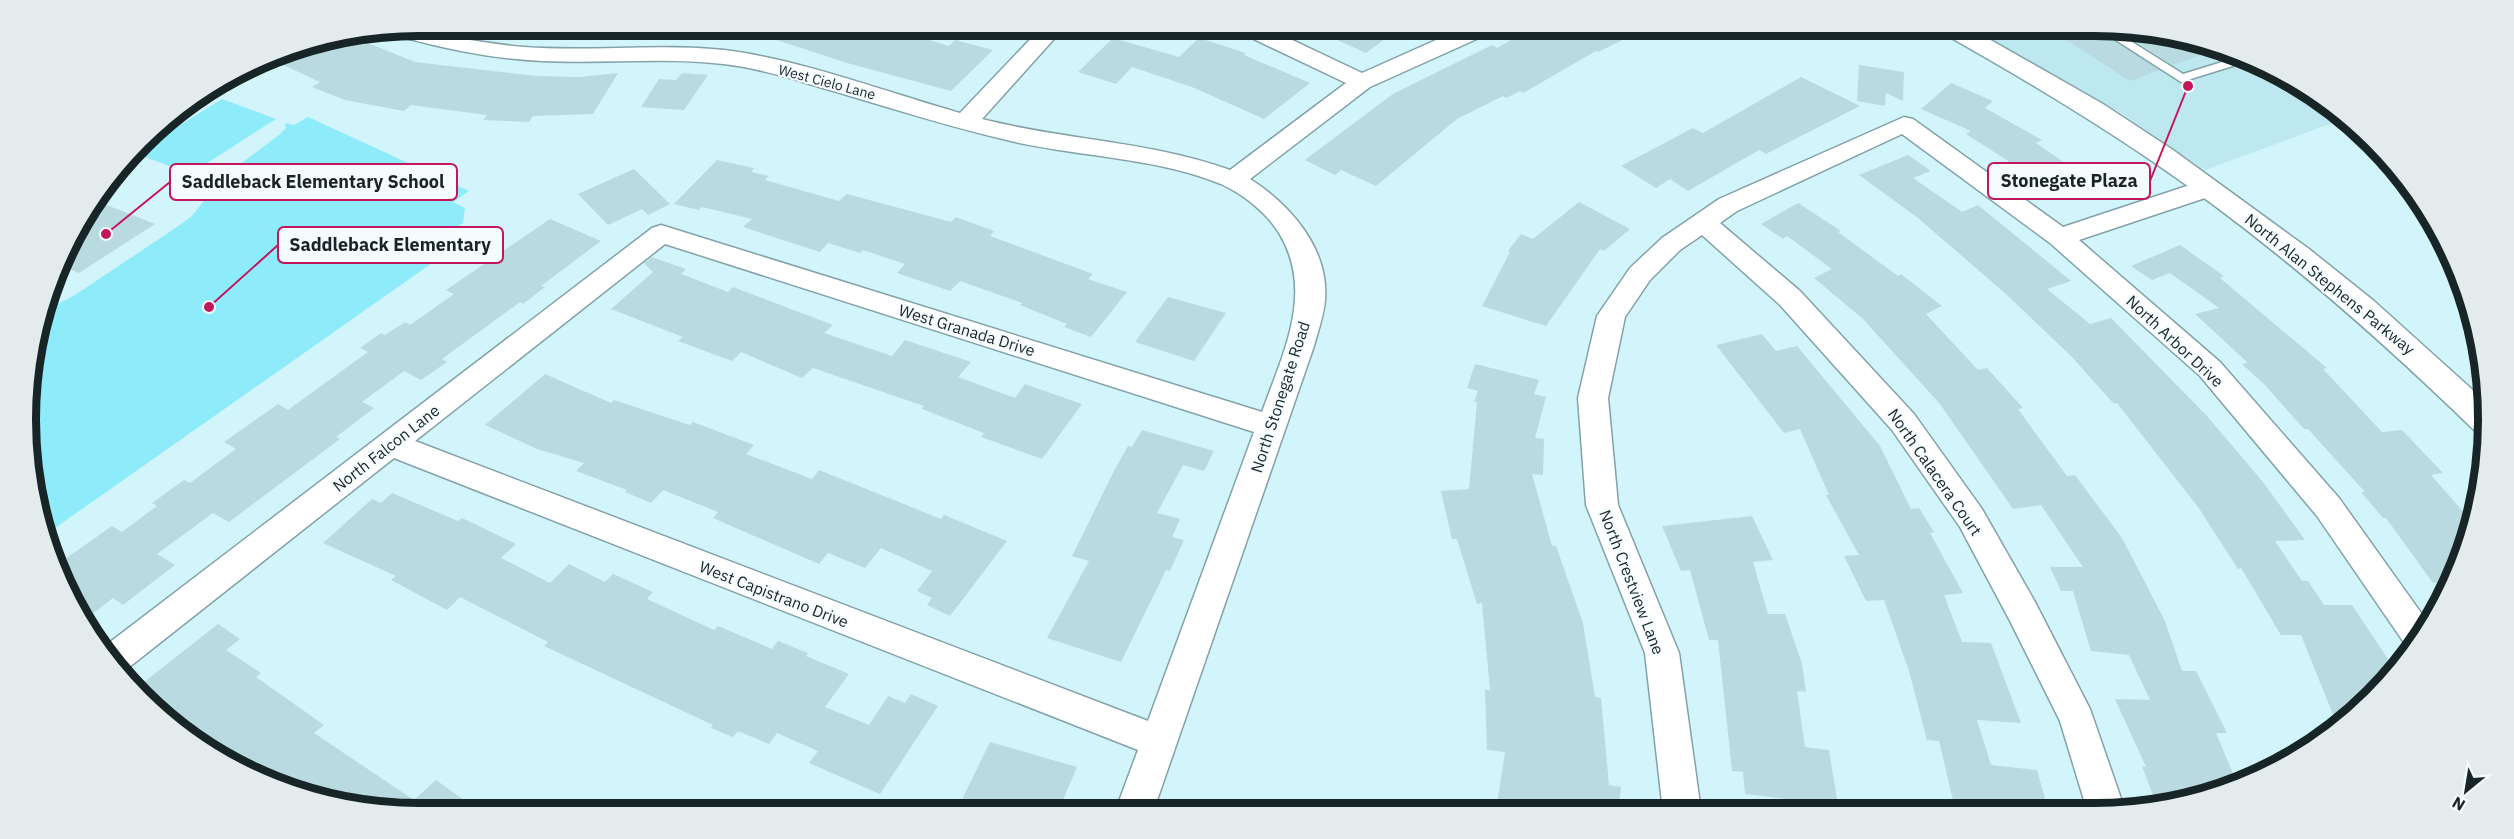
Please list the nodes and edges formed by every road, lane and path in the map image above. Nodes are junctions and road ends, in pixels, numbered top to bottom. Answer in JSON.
{"nodes":[{"id":1,"x":427,"y":36,"type":"edge"},
{"id":2,"x":1045,"y":36,"type":"edge"},
{"id":3,"x":1266,"y":36,"type":"edge"},
{"id":4,"x":1464,"y":36,"type":"edge"},
{"id":5,"x":1966,"y":36,"type":"edge"},
{"id":6,"x":2117,"y":37,"type":"edge"},
{"id":7,"x":2234,"y":62,"type":"edge"},
{"id":8,"x":1362,"y":82,"type":"junction"},
{"id":9,"x":966,"y":121,"type":"junction"},
{"id":10,"x":1904,"y":124,"type":"joint"},
{"id":11,"x":1233,"y":180,"type":"junction"},
{"id":12,"x":2208,"y":188,"type":"junction"},
{"id":13,"x":1702,"y":221,"type":"junction"},
{"id":14,"x":661,"y":234,"type":"joint"},
{"id":15,"x":2059,"y":237,"type":"junction"},
{"id":16,"x":2478,"y":413,"type":"edge"},
{"id":17,"x":1272,"y":426,"type":"junction"},
{"id":18,"x":390,"y":444,"type":"junction"},
{"id":19,"x":2415,"y":631,"type":"edge"},
{"id":20,"x":118,"y":657,"type":"edge"},
{"id":21,"x":1160,"y":742,"type":"junction"},
{"id":22,"x":1137,"y":803,"type":"edge"},
{"id":23,"x":1681,"y":803,"type":"edge"},
{"id":24,"x":2104,"y":803,"type":"edge"}],
"edges":[{"from":1,"to":9,"type":"street","name":"West Cielo Lane"},
{"from":2,"to":9,"type":"street"},
{"from":3,"to":8,"type":"street"},
{"from":4,"to":8,"type":"street"},
{"from":5,"to":12,"type":"street","name":"North Alan Stephens Parkway"},
{"from":6,"to":7,"type":"lane"},
{"from":8,"to":11,"type":"street"},
{"from":9,"to":11,"type":"street","name":"West Cielo Lane"},
{"from":10,"to":13,"type":"street","name":"North Crestview Lane"},
{"from":10,"to":15,"type":"street","name":"North Arbor Drive"},
{"from":11,"to":17,"type":"street","name":"North Stonegate Road"},
{"from":12,"to":15,"type":"street"},
{"from":12,"to":16,"type":"street","name":"North Alan Stephens Parkway"},
{"from":13,"to":23,"type":"street","name":"North Crestview Lane"},
{"from":13,"to":24,"type":"street","name":"North Calacera Court"},
{"from":14,"to":17,"type":"street","name":"West Granada Drive"},
{"from":14,"to":18,"type":"street","name":"North Falcon Lane"},
{"from":15,"to":19,"type":"street","name":"North Arbor Drive"},
{"from":17,"to":21,"type":"street","name":"North Stonegate Road"},
{"from":18,"to":20,"type":"street","name":"North Falcon Lane"},
{"from":18,"to":21,"type":"street","name":"West Capistrano Drive"},
{"from":21,"to":22,"type":"street","name":"North Stonegate Road"}]}
